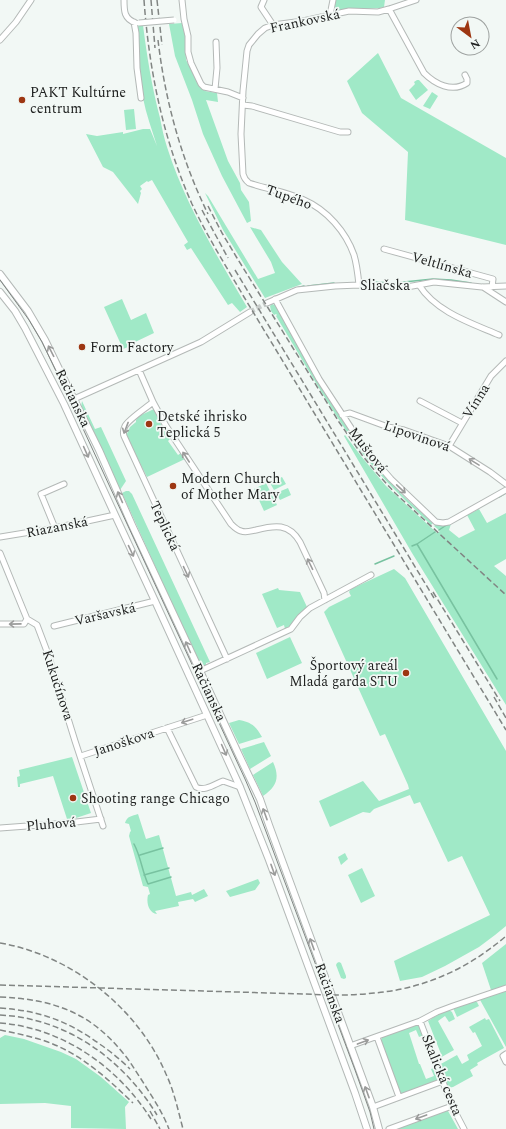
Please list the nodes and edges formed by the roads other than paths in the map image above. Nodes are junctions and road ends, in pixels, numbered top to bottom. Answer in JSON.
{"nodes":[{"id":1,"x":31,"y":0,"type":"edge"},
{"id":2,"x":124,"y":0,"type":"edge"},
{"id":3,"x":182,"y":0,"type":"edge"},
{"id":4,"x":264,"y":0,"type":"edge"},
{"id":5,"x":333,"y":0,"type":"edge"},
{"id":6,"x":416,"y":0,"type":"edge"},
{"id":7,"x":389,"y":9,"type":"junction"},
{"id":8,"x":330,"y":15,"type":"junction"},
{"id":9,"x":184,"y":19,"type":"junction"},
{"id":10,"x":137,"y":23,"type":"junction"},
{"id":11,"x":273,"y":25,"type":"junction"},
{"id":12,"x":0,"y":40,"type":"edge"},
{"id":13,"x":216,"y":42,"type":"dead end"},
{"id":14,"x":465,"y":75,"type":"dead end"},
{"id":15,"x":215,"y":89,"type":"junction"},
{"id":16,"x":141,"y":98,"type":"dead end"},
{"id":17,"x":243,"y":98,"type":"junction"},
{"id":18,"x":243,"y":105,"type":"junction"},
{"id":19,"x":348,"y":132,"type":"dead end"},
{"id":20,"x":384,"y":249,"type":"dead end"},
{"id":21,"x":0,"y":274,"type":"edge"},
{"id":22,"x":359,"y":285,"type":"junction"},
{"id":23,"x":419,"y":285,"type":"junction"},
{"id":24,"x":506,"y":286,"type":"edge"},
{"id":25,"x":482,"y":287,"type":"junction"},
{"id":26,"x":492,"y":287,"type":"junction"},
{"id":27,"x":0,"y":292,"type":"edge"},
{"id":28,"x":275,"y":299,"type":"junction"},
{"id":29,"x":506,"y":302,"type":"edge"},
{"id":30,"x":267,"y":303,"type":"tunnel mouth"},
{"id":31,"x":250,"y":312,"type":"tunnel mouth"},
{"id":32,"x":499,"y":336,"type":"dead end"},
{"id":33,"x":506,"y":361,"type":"edge"},
{"id":34,"x":139,"y":370,"type":"junction"},
{"id":35,"x":74,"y":399,"type":"junction"},
{"id":36,"x":420,"y":401,"type":"dead end"},
{"id":37,"x":153,"y":402,"type":"junction"},
{"id":38,"x":342,"y":415,"type":"junction"},
{"id":39,"x":462,"y":423,"type":"junction"},
{"id":40,"x":449,"y":446,"type":"junction"},
{"id":41,"x":64,"y":484,"type":"dead end"},
{"id":42,"x":506,"y":484,"type":"edge"},
{"id":43,"x":506,"y":490,"type":"edge"},
{"id":44,"x":115,"y":515,"type":"junction"},
{"id":45,"x":55,"y":528,"type":"junction"},
{"id":46,"x":0,"y":537,"type":"edge"},
{"id":47,"x":0,"y":554,"type":"edge"},
{"id":48,"x":371,"y":575,"type":"dead end"},
{"id":49,"x":325,"y":600,"type":"junction"},
{"id":50,"x":156,"y":602,"type":"junction"},
{"id":51,"x":27,"y":619,"type":"junction"},
{"id":52,"x":0,"y":624,"type":"edge"},
{"id":53,"x":54,"y":626,"type":"dead end"},
{"id":54,"x":227,"y":659,"type":"junction"},
{"id":55,"x":200,"y":671,"type":"junction"},
{"id":56,"x":207,"y":715,"type":"junction"},
{"id":57,"x":167,"y":728,"type":"junction"},
{"id":58,"x":81,"y":756,"type":"junction"},
{"id":59,"x":240,"y":787,"type":"junction"},
{"id":60,"x":102,"y":819,"type":"junction"},
{"id":61,"x":103,"y":826,"type":"dead end"},
{"id":62,"x":0,"y":828,"type":"edge"},
{"id":63,"x":506,"y":988,"type":"edge"},
{"id":64,"x":420,"y":1021,"type":"junction"},
{"id":65,"x":376,"y":1037,"type":"junction"},
{"id":66,"x":350,"y":1046,"type":"junction"},
{"id":67,"x":506,"y":1054,"type":"edge"},
{"id":68,"x":506,"y":1062,"type":"edge"},
{"id":69,"x":443,"y":1081,"type":"junction"},
{"id":70,"x":399,"y":1097,"type":"junction"},
{"id":71,"x":452,"y":1106,"type":"junction"},
{"id":72,"x":373,"y":1107,"type":"junction"},
{"id":73,"x":367,"y":1129,"type":"edge"},
{"id":74,"x":379,"y":1129,"type":"edge"},
{"id":75,"x":389,"y":1129,"type":"edge"},
{"id":76,"x":464,"y":1129,"type":"edge"}],
"edges":[{"from":1,"to":12,"type":"street"},
{"from":2,"to":10,"type":"street"},
{"from":3,"to":9,"type":"street"},
{"from":4,"to":11,"type":"street"},
{"from":5,"to":8,"type":"street"},
{"from":6,"to":7,"type":"street","name":"Frankovská"},
{"from":7,"to":8,"type":"street","name":"Frankovská"},
{"from":7,"to":14,"type":"street"},
{"from":8,"to":11,"type":"street","name":"Frankovská"},
{"from":9,"to":10,"type":"street","bridge":true},
{"from":9,"to":15,"type":"street"},
{"from":10,"to":16,"type":"street"},
{"from":11,"to":17,"type":"street","name":"Frankovská"},
{"from":13,"to":15,"type":"street"},
{"from":15,"to":17,"type":"street"},
{"from":17,"to":18,"type":"street","name":"Frankovská"},
{"from":18,"to":19,"type":"street"},
{"from":18,"to":22,"type":"street","name":"Tupého"},
{"from":20,"to":26,"type":"street","name":"Veltlínska"},
{"from":35,"to":21,"type":"main road","name":"Račianska","one_way":true},
{"from":22,"to":23,"type":"street","name":"Sliačska"},
{"from":22,"to":28,"type":"street","name":"Sliačska"},
{"from":23,"to":25,"type":"street","name":"Sliačska"},
{"from":23,"to":32,"type":"street"},
{"from":24,"to":26,"type":"street","name":"Sliačska"},
{"from":25,"to":26,"type":"street","name":"Sliačska"},
{"from":25,"to":29,"type":"street"},
{"from":27,"to":44,"type":"main road","name":"Račianska","one_way":true},
{"from":28,"to":30,"type":"street","name":"Sliačska"},
{"from":28,"to":38,"type":"street","name":"Muštová"},
{"from":31,"to":34,"type":"street"},
{"from":33,"to":39,"type":"street","name":"Vínna"},
{"from":34,"to":35,"type":"street"},
{"from":34,"to":37,"type":"street"},
{"from":55,"to":35,"type":"main road","name":"Račianska","one_way":true},
{"from":36,"to":39,"type":"street","name":"Vínna"},
{"from":49,"to":37,"type":"street","one_way":true},
{"from":37,"to":54,"type":"street","name":"Teplická","one_way":true},
{"from":38,"to":40,"type":"street","name":"Lipovinová"},
{"from":38,"to":43,"type":"street","name":"Muštová","one_way":true},
{"from":39,"to":40,"type":"street","name":"Vínna"},
{"from":42,"to":40,"type":"street","name":"Lipovinová","one_way":true},
{"from":41,"to":45,"type":"street"},
{"from":44,"to":45,"type":"street","name":"Riazanská"},
{"from":44,"to":50,"type":"main road","name":"Račianska","one_way":true},
{"from":45,"to":46,"type":"street","name":"Riazanská"},
{"from":47,"to":51,"type":"street","name":"Kukučínova"},
{"from":48,"to":49,"type":"street"},
{"from":49,"to":54,"type":"street"},
{"from":50,"to":53,"type":"street","name":"Varšavská"},
{"from":50,"to":56,"type":"main road","name":"Račianska"},
{"from":51,"to":52,"type":"street","one_way":true},
{"from":51,"to":58,"type":"street","name":"Kukučínova"},
{"from":54,"to":55,"type":"street"},
{"from":66,"to":55,"type":"main road","name":"Račianska","one_way":true},
{"from":56,"to":57,"type":"street","name":"Janoškova","one_way":true},
{"from":56,"to":59,"type":"main road","name":"Račianska","one_way":true},
{"from":57,"to":58,"type":"street","name":"Janoškova"},
{"from":57,"to":59,"type":"street","name":"Janoškova"},
{"from":58,"to":60,"type":"street","name":"Kukučínova"},
{"from":59,"to":73,"type":"main road","name":"Račianska","one_way":true},
{"from":60,"to":61,"type":"street","name":"Kukučínova"},
{"from":60,"to":62,"type":"street","name":"Pluhová"},
{"from":63,"to":64,"type":"street","name":"Skalická cesta"},
{"from":64,"to":65,"type":"street","name":"Skalická cesta"},
{"from":64,"to":69,"type":"street","name":"Skalická cesta"},
{"from":66,"to":65,"type":"street","name":"Skalická cesta","one_way":true},
{"from":65,"to":70,"type":"street"},
{"from":72,"to":66,"type":"main road","name":"Račianska","one_way":true},
{"from":67,"to":68,"type":"street"},
{"from":69,"to":70,"type":"street"},
{"from":69,"to":71,"type":"street","name":"Skalická cesta"},
{"from":70,"to":72,"type":"street"},
{"from":71,"to":75,"type":"street","one_way":true},
{"from":71,"to":76,"type":"street","name":"Skalická cesta"},
{"from":72,"to":74,"type":"main road","name":"Račianska"}]}
